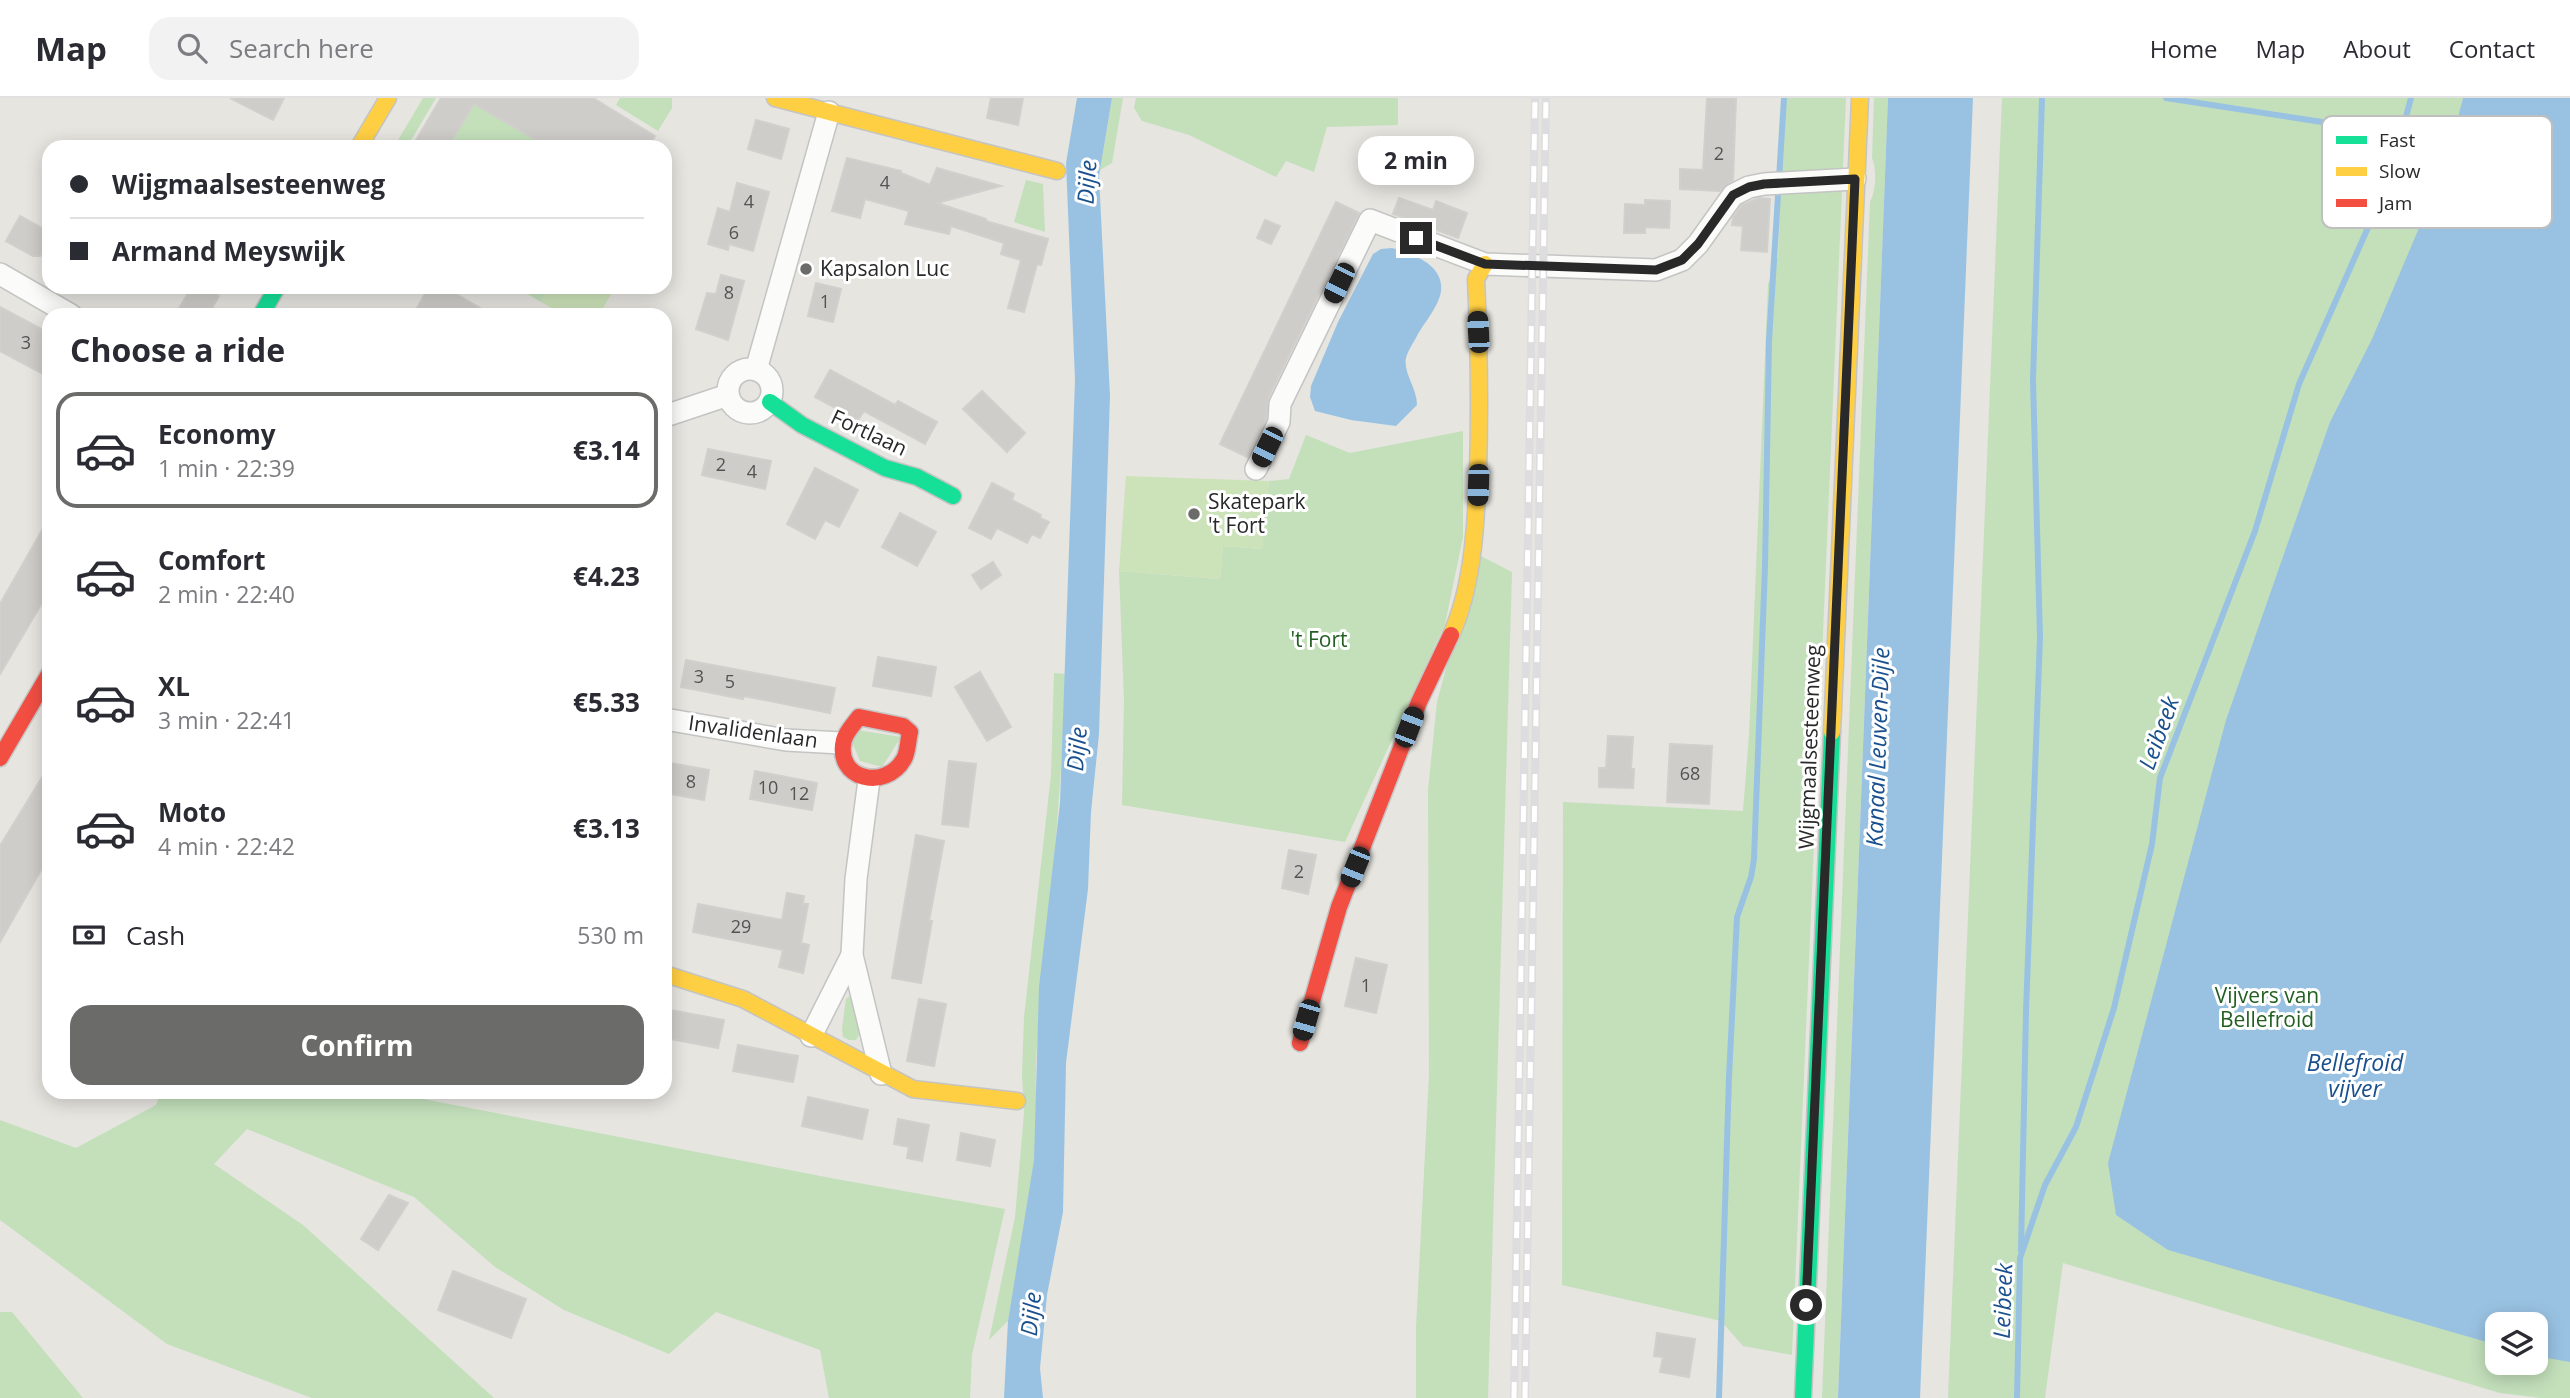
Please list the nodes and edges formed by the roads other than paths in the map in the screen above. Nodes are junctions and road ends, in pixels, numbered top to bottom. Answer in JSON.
{"nodes":[{"id":1,"x":388,"y":98,"type":"edge"},
{"id":2,"x":775,"y":98,"type":"edge"},
{"id":3,"x":1860,"y":98,"type":"edge"},
{"id":4,"x":829,"y":112,"type":"junction"},
{"id":5,"x":363,"y":140,"type":"edge"},
{"id":6,"x":1057,"y":171,"type":"dead end"},
{"id":7,"x":1855,"y":179,"type":"junction"},
{"id":8,"x":1485,"y":264,"type":"junction"},
{"id":9,"x":0,"y":274,"type":"edge"},
{"id":10,"x":59,"y":308,"type":"edge"},
{"id":11,"x":755,"y":370,"type":"junction"},
{"id":12,"x":728,"y":395,"type":"junction"},
{"id":13,"x":771,"y":402,"type":"junction"},
{"id":14,"x":672,"y":414,"type":"edge"},
{"id":15,"x":1256,"y":470,"type":"dead end"},
{"id":16,"x":953,"y":496,"type":"dead end"},
{"id":17,"x":42,"y":686,"type":"edge"},
{"id":18,"x":672,"y":720,"type":"edge"},
{"id":19,"x":841,"y":743,"type":"junction"},
{"id":20,"x":0,"y":758,"type":"edge"},
{"id":21,"x":869,"y":780,"type":"junction"},
{"id":22,"x":852,"y":956,"type":"junction"},
{"id":23,"x":672,"y":976,"type":"edge"},
{"id":24,"x":811,"y":1036,"type":"junction"},
{"id":25,"x":1300,"y":1043,"type":"dead end"},
{"id":26,"x":881,"y":1074,"type":"junction"},
{"id":27,"x":1017,"y":1101,"type":"dead end"},
{"id":28,"x":1803,"y":1398,"type":"edge"}],
"edges":[{"from":1,"to":5,"type":"street"},
{"from":2,"to":4,"type":"street"},
{"from":3,"to":7,"type":"street","name":"Wijgmaalsesteenweg"},
{"from":4,"to":6,"type":"street"},
{"from":4,"to":11,"type":"street"},
{"from":7,"to":8,"type":"street"},
{"from":7,"to":28,"type":"street","name":"Wijgmaalsesteenweg"},
{"from":8,"to":15,"type":"street"},
{"from":8,"to":25,"type":"street"},
{"from":9,"to":10,"type":"street"},
{"from":11,"to":12,"type":"street"},
{"from":11,"to":13,"type":"street"},
{"from":12,"to":13,"type":"street"},
{"from":12,"to":14,"type":"street"},
{"from":13,"to":16,"type":"street","name":"Fortlaan"},
{"from":17,"to":20,"type":"street"},
{"from":18,"to":19,"type":"street","name":"Invalidenlaan"},
{"from":19,"to":21,"type":"street","name":"Invalidenlaan"},
{"from":19,"to":21,"type":"street","name":"Invalidenlaan"},
{"from":21,"to":22,"type":"street"},
{"from":22,"to":24,"type":"street"},
{"from":22,"to":26,"type":"street"},
{"from":23,"to":24,"type":"street"},
{"from":24,"to":26,"type":"street"},
{"from":26,"to":27,"type":"street"}]}
